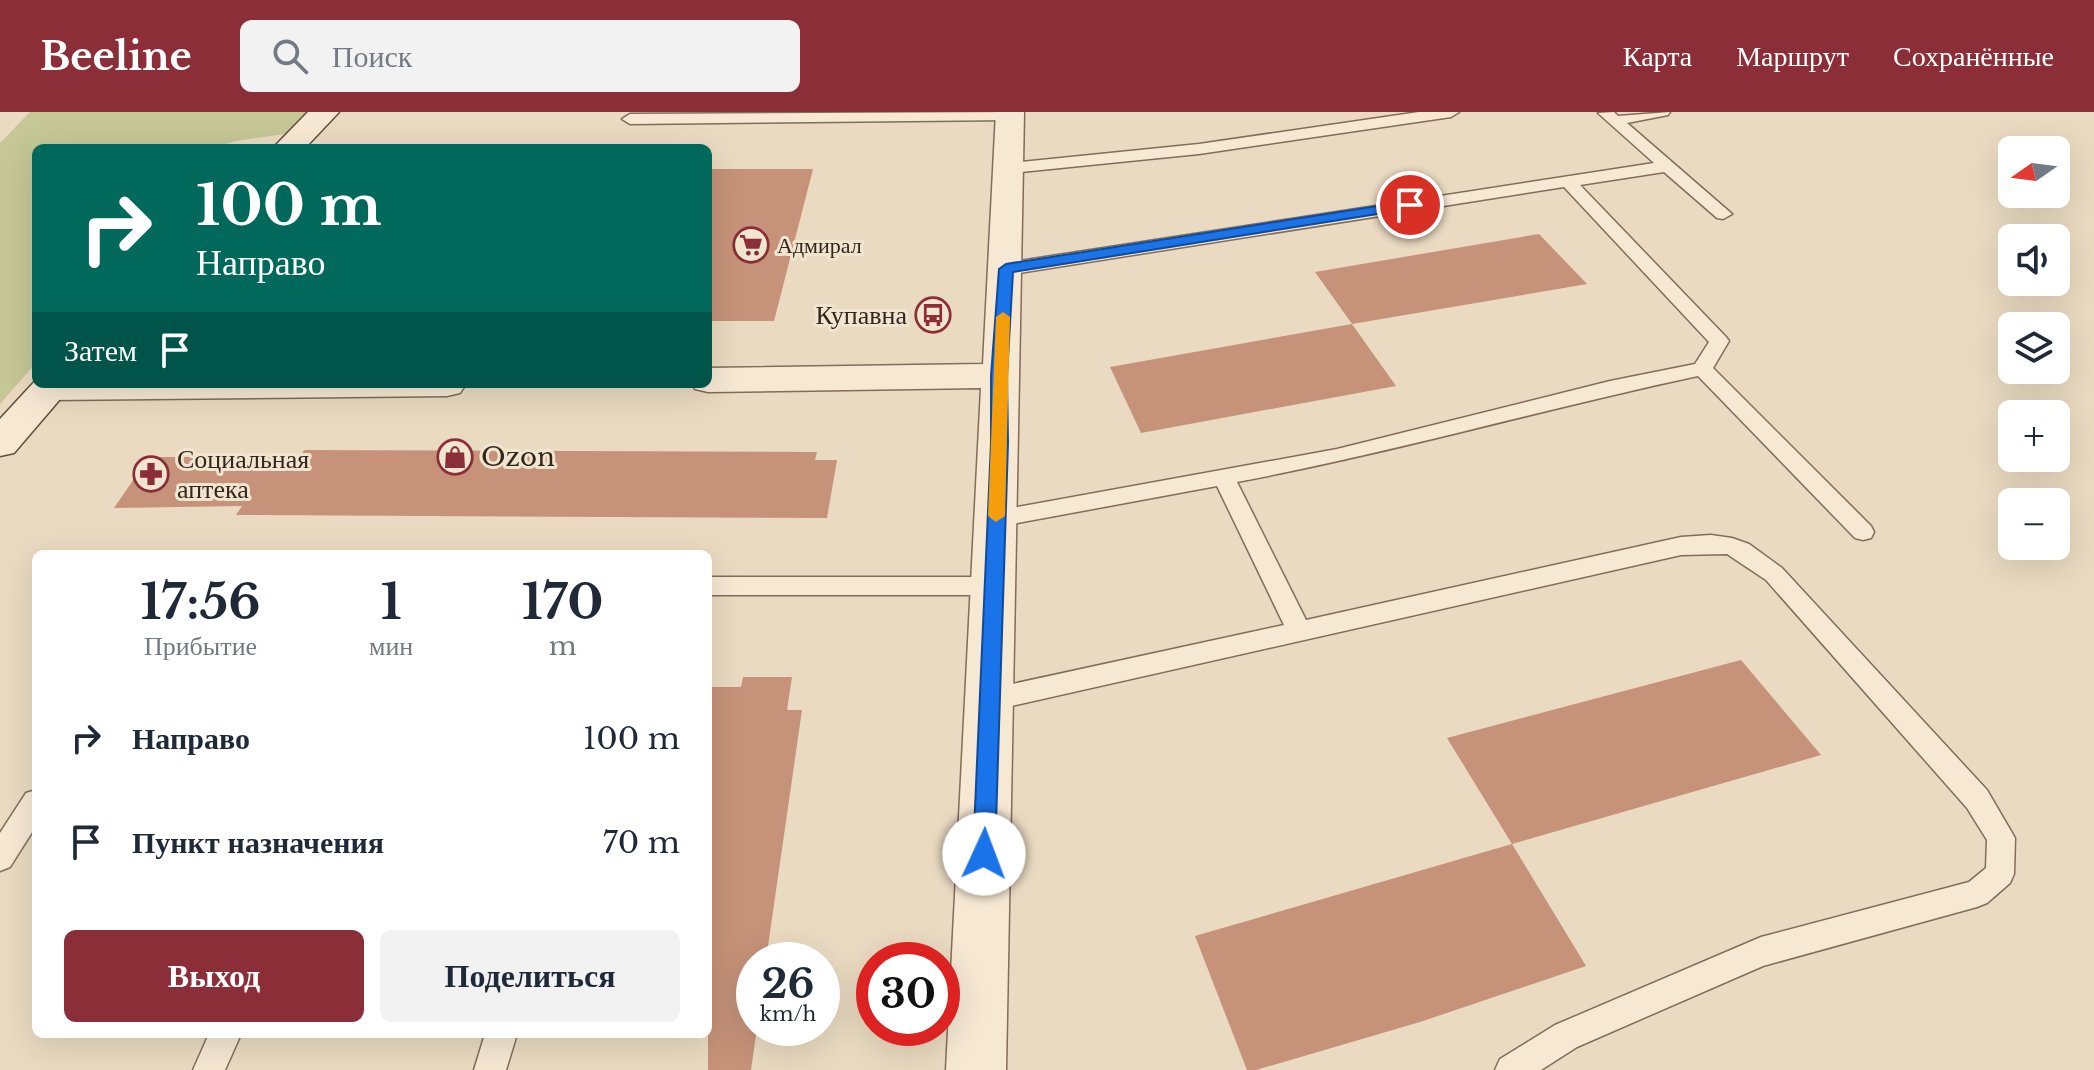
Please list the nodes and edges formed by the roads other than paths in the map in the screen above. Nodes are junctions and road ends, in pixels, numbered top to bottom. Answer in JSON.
{"nodes":[{"id":1,"x":325,"y":112,"type":"edge"},
{"id":2,"x":1451,"y":112,"type":"edge"},
{"id":3,"x":1662,"y":112,"type":"edge"},
{"id":4,"x":1010,"y":113,"type":"edge"},
{"id":5,"x":1609,"y":116,"type":"edge"},
{"id":6,"x":630,"y":119,"type":"dead end"},
{"id":7,"x":292,"y":144,"type":"edge"},
{"id":8,"x":1668,"y":166,"type":"junction"},
{"id":9,"x":1010,"y":168,"type":"junction"},
{"id":10,"x":1568,"y":182,"type":"junction"},
{"id":11,"x":1723,"y":214,"type":"dead end"},
{"id":12,"x":1006,"y":269,"type":"junction"},
{"id":13,"x":1702,"y":369,"type":"junction"},
{"id":14,"x":999,"y":376,"type":"junction"},
{"id":15,"x":712,"y":380,"type":"edge"},
{"id":16,"x":50,"y":388,"type":"edge"},
{"id":17,"x":0,"y":443,"type":"edge"},
{"id":18,"x":1224,"y":478,"type":"junction"},
{"id":19,"x":996,"y":519,"type":"junction"},
{"id":20,"x":1863,"y":532,"type":"dead end"},
{"id":21,"x":712,"y":586,"type":"edge"},
{"id":22,"x":994,"y":586,"type":"junction"},
{"id":23,"x":1299,"y":630,"type":"junction"},
{"id":24,"x":989,"y":700,"type":"junction"},
{"id":25,"x":32,"y":808,"type":"edge"},
{"id":26,"x":0,"y":858,"type":"edge"},
{"id":27,"x":223,"y":1038,"type":"edge"},
{"id":28,"x":500,"y":1038,"type":"edge"},
{"id":29,"x":209,"y":1070,"type":"edge"},
{"id":30,"x":490,"y":1070,"type":"edge"},
{"id":31,"x":976,"y":1070,"type":"edge"},
{"id":32,"x":1511,"y":1070,"type":"edge"}],
"edges":[{"from":1,"to":7,"type":"street"},
{"from":2,"to":9,"type":"lane"},
{"from":3,"to":5,"type":"lane"},
{"from":4,"to":6,"type":"lane"},
{"from":4,"to":9,"type":"street"},
{"from":5,"to":8,"type":"lane"},
{"from":8,"to":10,"type":"lane"},
{"from":8,"to":11,"type":"lane"},
{"from":9,"to":12,"type":"street"},
{"from":10,"to":12,"type":"lane"},
{"from":10,"to":13,"type":"lane"},
{"from":12,"to":14,"type":"street"},
{"from":13,"to":18,"type":"lane"},
{"from":13,"to":20,"type":"lane"},
{"from":14,"to":15,"type":"street"},
{"from":14,"to":19,"type":"street"},
{"from":16,"to":17,"type":"street"},
{"from":18,"to":19,"type":"lane"},
{"from":18,"to":23,"type":"lane"},
{"from":19,"to":22,"type":"street"},
{"from":21,"to":22,"type":"lane"},
{"from":22,"to":24,"type":"street"},
{"from":23,"to":24,"type":"lane"},
{"from":23,"to":32,"type":"lane"},
{"from":24,"to":31,"type":"street"},
{"from":25,"to":26,"type":"lane"},
{"from":27,"to":29,"type":"lane"},
{"from":28,"to":30,"type":"lane"}]}
